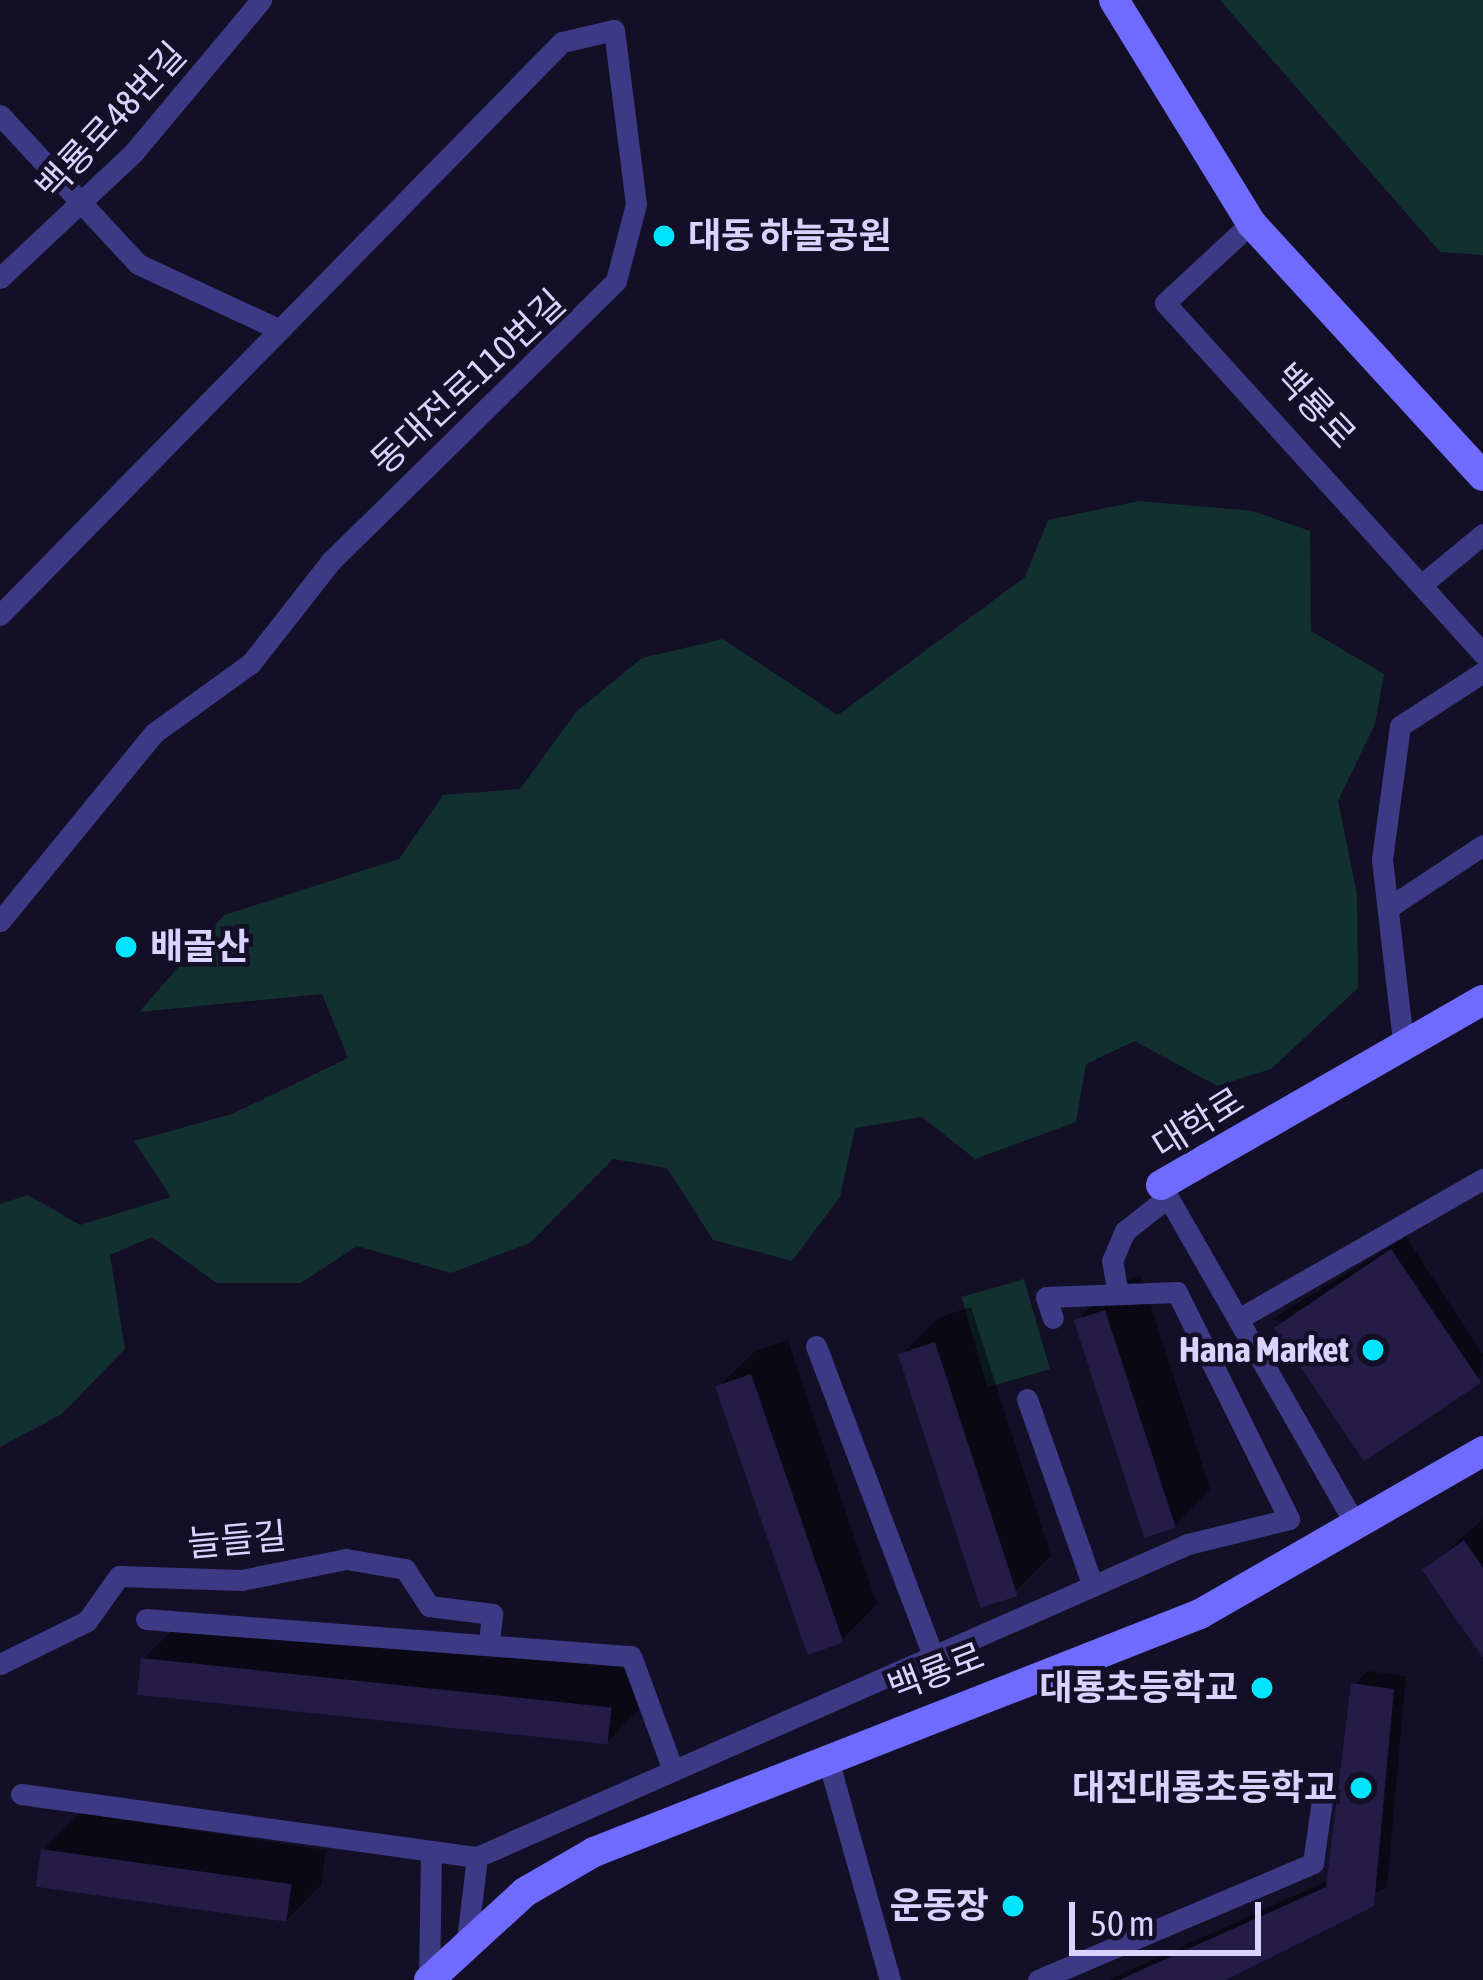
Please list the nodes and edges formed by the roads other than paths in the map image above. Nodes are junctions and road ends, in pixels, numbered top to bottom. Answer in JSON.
{"nodes":[{"id":1,"x":261,"y":0,"type":"edge"},
{"id":2,"x":1114,"y":0,"type":"edge"},
{"id":3,"x":0,"y":115,"type":"edge"},
{"id":4,"x":82,"y":201,"type":"junction"},
{"id":5,"x":1250,"y":223,"type":"junction"},
{"id":6,"x":0,"y":278,"type":"edge"},
{"id":7,"x":278,"y":329,"type":"junction"},
{"id":8,"x":1483,"y":476,"type":"edge"},
{"id":9,"x":1483,"y":534,"type":"edge"},
{"id":10,"x":1426,"y":581,"type":"junction"},
{"id":11,"x":0,"y":615,"type":"edge"},
{"id":12,"x":1483,"y":654,"type":"edge"},
{"id":13,"x":1483,"y":672,"type":"edge"},
{"id":14,"x":1483,"y":845,"type":"edge"},
{"id":15,"x":1391,"y":906,"type":"junction"},
{"id":16,"x":0,"y":921,"type":"edge"},
{"id":17,"x":1483,"y":1000,"type":"edge"},
{"id":18,"x":1404,"y":1050,"type":"junction"},
{"id":19,"x":1483,"y":1178,"type":"edge"},
{"id":20,"x":1164,"y":1191,"type":"junction"},
{"id":21,"x":1118,"y":1294,"type":"junction"},
{"id":22,"x":1053,"y":1318,"type":"dead end"},
{"id":23,"x":1240,"y":1318,"type":"junction"},
{"id":24,"x":816,"y":1346,"type":"dead end"},
{"id":25,"x":1027,"y":1399,"type":"dead end"},
{"id":26,"x":1483,"y":1451,"type":"edge"},
{"id":27,"x":1357,"y":1526,"type":"junction"},
{"id":28,"x":1093,"y":1586,"type":"junction"},
{"id":29,"x":146,"y":1619,"type":"dead end"},
{"id":30,"x":489,"y":1645,"type":"junction"},
{"id":31,"x":933,"y":1656,"type":"junction"},
{"id":32,"x":0,"y":1664,"type":"edge"},
{"id":33,"x":827,"y":1756,"type":"junction"},
{"id":34,"x":673,"y":1770,"type":"junction"},
{"id":35,"x":1323,"y":1792,"type":"dead end"},
{"id":36,"x":21,"y":1794,"type":"dead end"},
{"id":37,"x":431,"y":1851,"type":"junction"},
{"id":38,"x":476,"y":1857,"type":"junction"},
{"id":39,"x":467,"y":1939,"type":"junction"},
{"id":40,"x":429,"y":1980,"type":"edge"},
{"id":41,"x":890,"y":1980,"type":"edge"},
{"id":42,"x":1038,"y":1980,"type":"edge"}],
"edges":[{"from":1,"to":4,"type":"street","name":"백룡로48번길"},
{"from":2,"to":5,"type":"main road"},
{"from":3,"to":4,"type":"street"},
{"from":4,"to":6,"type":"street","name":"백룡로48번길"},
{"from":4,"to":7,"type":"street"},
{"from":5,"to":8,"type":"main road"},
{"from":5,"to":10,"type":"street","name":"백룡로"},
{"from":7,"to":11,"type":"street","name":"동대전로110번길"},
{"from":7,"to":16,"type":"street","name":"동대전로110번길"},
{"from":9,"to":10,"type":"street"},
{"from":10,"to":12,"type":"street","name":"백룡로"},
{"from":13,"to":15,"type":"street"},
{"from":14,"to":15,"type":"street"},
{"from":15,"to":18,"type":"street"},
{"from":17,"to":18,"type":"main road","name":"대학로"},
{"from":18,"to":20,"type":"main road","name":"대학로"},
{"from":19,"to":23,"type":"street"},
{"from":20,"to":21,"type":"street"},
{"from":20,"to":23,"type":"street","name":"대학로"},
{"from":21,"to":22,"type":"street"},
{"from":21,"to":28,"type":"street"},
{"from":23,"to":27,"type":"street","name":"대학로"},
{"from":24,"to":31,"type":"street"},
{"from":25,"to":28,"type":"street"},
{"from":26,"to":27,"type":"main road","name":"백룡로"},
{"from":27,"to":33,"type":"main road","name":"백룡로"},
{"from":28,"to":31,"type":"street"},
{"from":29,"to":30,"type":"street"},
{"from":30,"to":32,"type":"street","name":"늘들길"},
{"from":30,"to":34,"type":"street"},
{"from":31,"to":34,"type":"street"},
{"from":33,"to":39,"type":"main road","name":"백룡로"},
{"from":33,"to":41,"type":"street"},
{"from":34,"to":38,"type":"street"},
{"from":35,"to":42,"type":"street"},
{"from":36,"to":37,"type":"street"},
{"from":37,"to":38,"type":"street"},
{"from":37,"to":40,"type":"street"},
{"from":38,"to":39,"type":"street"},
{"from":39,"to":40,"type":"main road","name":"백룡로"}]}
